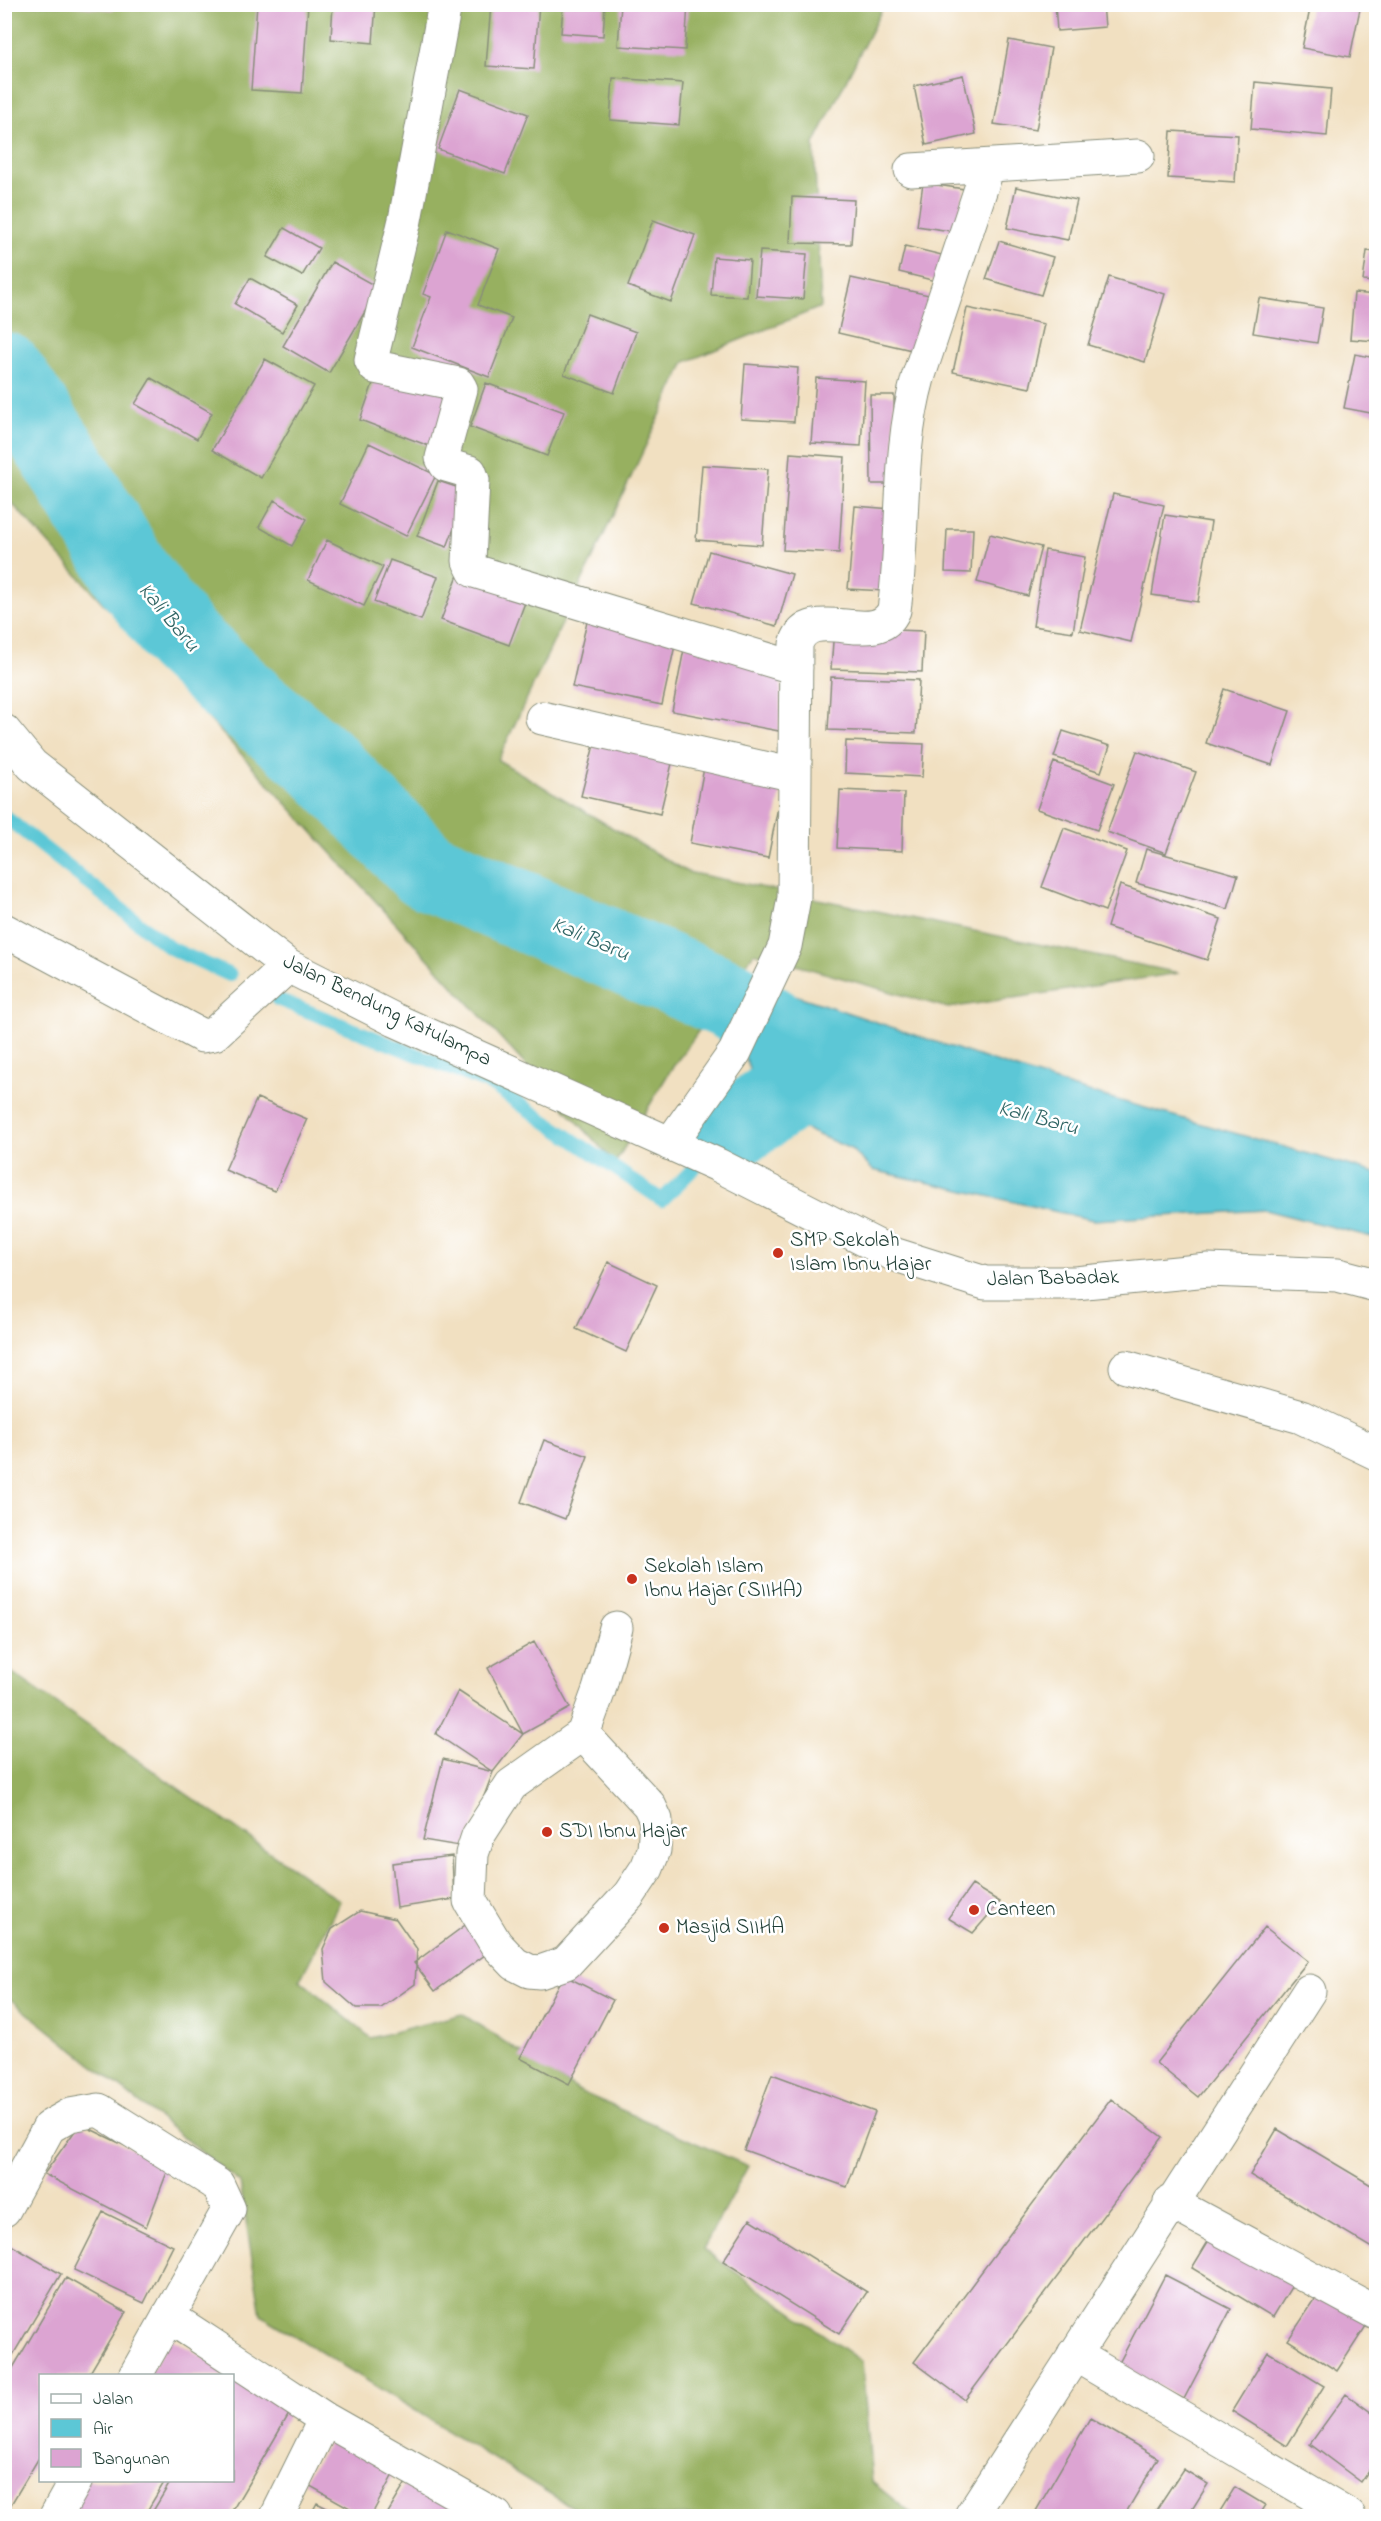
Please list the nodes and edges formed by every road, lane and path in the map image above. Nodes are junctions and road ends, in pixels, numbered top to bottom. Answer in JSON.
{"nodes":[{"id":1,"x":445,"y":4,"type":"edge"},
{"id":2,"x":1137,"y":156,"type":"dead end"},
{"id":3,"x":988,"y":167,"type":"junction"},
{"id":4,"x":911,"y":170,"type":"dead end"},
{"id":5,"x":796,"y":668,"type":"junction"},
{"id":6,"x":542,"y":717,"type":"dead end"},
{"id":7,"x":4,"y":731,"type":"edge"},
{"id":8,"x":795,"y":775,"type":"junction"},
{"id":9,"x":4,"y":930,"type":"edge"},
{"id":10,"x":288,"y":966,"type":"junction"},
{"id":11,"x":692,"y":1154,"type":"junction"},
{"id":12,"x":1377,"y":1285,"type":"edge"},
{"id":13,"x":1126,"y":1367,"type":"dead end"},
{"id":14,"x":1377,"y":1453,"type":"edge"},
{"id":15,"x":616,"y":1628,"type":"dead end"},
{"id":16,"x":583,"y":1734,"type":"junction"},
{"id":17,"x":1309,"y":1991,"type":"dead end"},
{"id":18,"x":1170,"y":2202,"type":"junction"},
{"id":19,"x":4,"y":2210,"type":"edge"},
{"id":20,"x":1377,"y":2313,"type":"edge"},
{"id":21,"x":168,"y":2316,"type":"junction"},
{"id":22,"x":1074,"y":2354,"type":"junction"},
{"id":23,"x":136,"y":2374,"type":"edge"},
{"id":24,"x":326,"y":2420,"type":"junction"},
{"id":25,"x":75,"y":2482,"type":"edge"},
{"id":26,"x":975,"y":2515,"type":"edge"},
{"id":27,"x":56,"y":2517,"type":"edge"},
{"id":28,"x":277,"y":2517,"type":"edge"},
{"id":29,"x":496,"y":2517,"type":"edge"},
{"id":30,"x":1349,"y":2517,"type":"edge"}],
"edges":[{"from":1,"to":5,"type":"street"},
{"from":2,"to":3,"type":"street"},
{"from":3,"to":4,"type":"street"},
{"from":3,"to":5,"type":"street"},
{"from":5,"to":8,"type":"street"},
{"from":6,"to":8,"type":"street"},
{"from":7,"to":10,"type":"street","name":"Jalan Bendung Katulampa"},
{"from":8,"to":11,"type":"street"},
{"from":9,"to":10,"type":"street"},
{"from":10,"to":11,"type":"street","name":"Jalan Bendung Katulampa"},
{"from":11,"to":12,"type":"street","name":"Jalan Babadak"},
{"from":13,"to":14,"type":"street"},
{"from":15,"to":16,"type":"street"},
{"from":16,"to":16,"type":"street"},
{"from":17,"to":18,"type":"street"},
{"from":18,"to":20,"type":"street"},
{"from":18,"to":22,"type":"street"},
{"from":19,"to":21,"type":"street"},
{"from":21,"to":23,"type":"street"},
{"from":21,"to":24,"type":"street"},
{"from":22,"to":26,"type":"street"},
{"from":22,"to":30,"type":"street"},
{"from":24,"to":28,"type":"street"},
{"from":24,"to":29,"type":"street"},
{"from":25,"to":27,"type":"street"}]}
